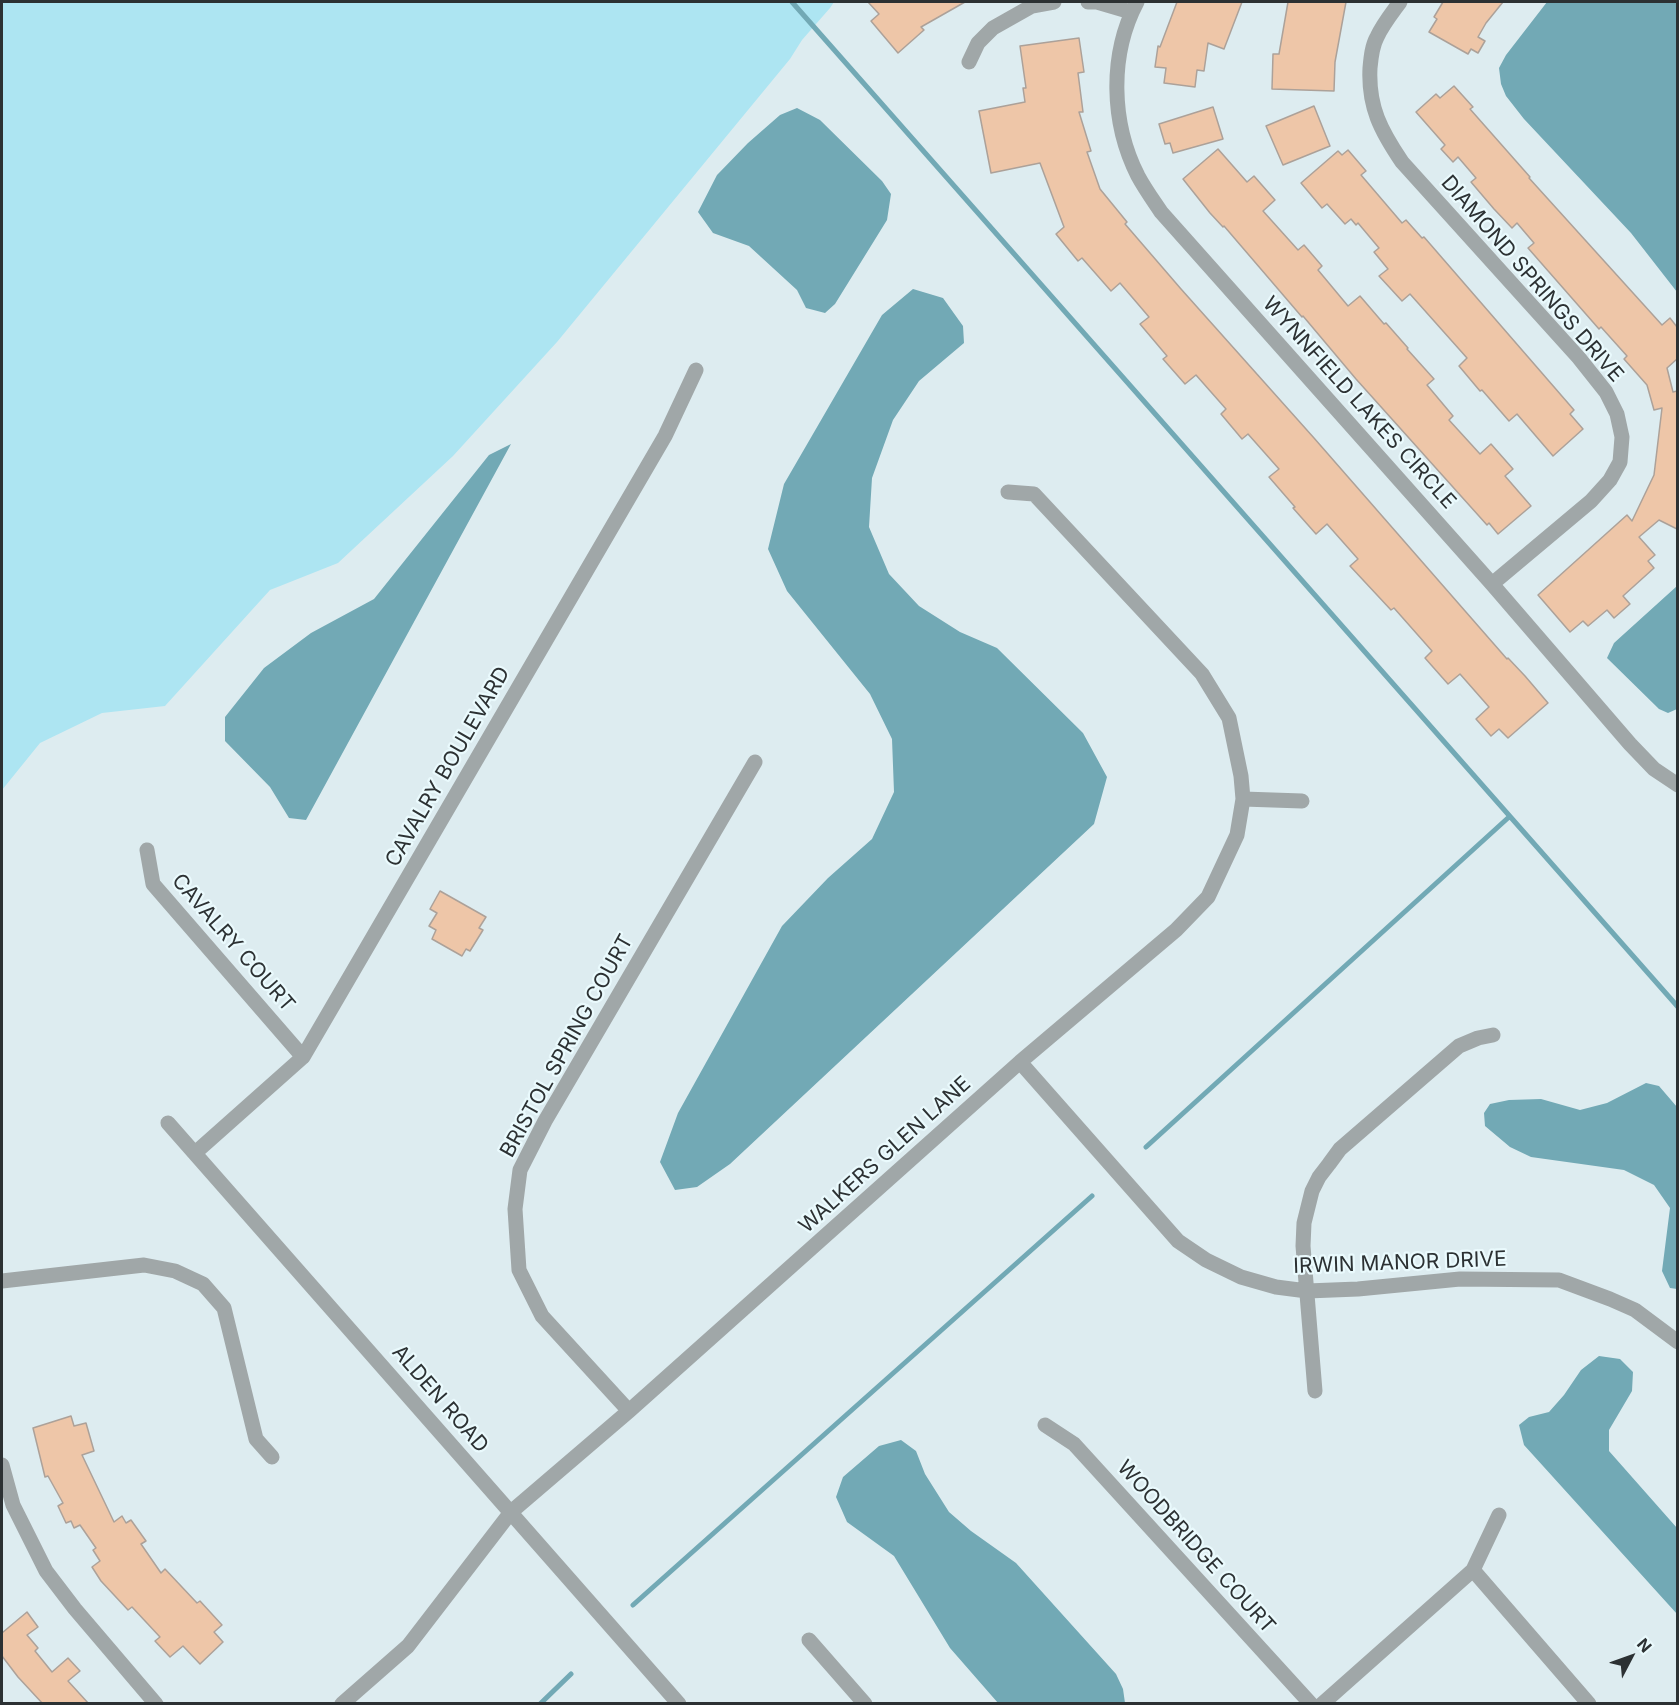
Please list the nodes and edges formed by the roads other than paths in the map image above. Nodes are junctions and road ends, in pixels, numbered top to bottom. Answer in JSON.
{"nodes":[{"id":1,"x":1054,"y":2,"type":"edge"},
{"id":2,"x":1088,"y":2,"type":"edge"},
{"id":3,"x":1400,"y":2,"type":"edge"},
{"id":4,"x":1134,"y":7,"type":"edge"},
{"id":5,"x":969,"y":62,"type":"dead end"},
{"id":6,"x":696,"y":370,"type":"dead end"},
{"id":7,"x":1008,"y":492,"type":"dead end"},
{"id":8,"x":1492,"y":584,"type":"junction"},
{"id":9,"x":754,"y":762,"type":"dead end"},
{"id":10,"x":1677,"y":785,"type":"edge"},
{"id":11,"x":1243,"y":800,"type":"junction"},
{"id":12,"x":1302,"y":801,"type":"dead end"},
{"id":13,"x":147,"y":850,"type":"dead end"},
{"id":14,"x":1493,"y":1035,"type":"dead end"},
{"id":15,"x":303,"y":1057,"type":"junction"},
{"id":16,"x":1020,"y":1062,"type":"junction"},
{"id":17,"x":168,"y":1123,"type":"dead end"},
{"id":18,"x":195,"y":1153,"type":"junction"},
{"id":19,"x":2,"y":1281,"type":"edge"},
{"id":20,"x":1307,"y":1291,"type":"junction"},
{"id":21,"x":1677,"y":1342,"type":"edge"},
{"id":22,"x":1315,"y":1391,"type":"dead end"},
{"id":23,"x":629,"y":1411,"type":"junction"},
{"id":24,"x":1045,"y":1425,"type":"dead end"},
{"id":25,"x":272,"y":1457,"type":"dead end"},
{"id":26,"x":2,"y":1465,"type":"edge"},
{"id":27,"x":511,"y":1512,"type":"junction"},
{"id":28,"x":1499,"y":1515,"type":"dead end"},
{"id":29,"x":1473,"y":1570,"type":"junction"},
{"id":30,"x":809,"y":1640,"type":"dead end"},
{"id":31,"x":156,"y":1704,"type":"edge"},
{"id":32,"x":342,"y":1704,"type":"edge"},
{"id":33,"x":680,"y":1704,"type":"edge"},
{"id":34,"x":865,"y":1704,"type":"edge"},
{"id":35,"x":1311,"y":1704,"type":"edge"},
{"id":36,"x":1323,"y":1704,"type":"edge"},
{"id":37,"x":1590,"y":1704,"type":"edge"}],
"edges":[{"from":1,"to":5,"type":"street"},
{"from":2,"to":4,"type":"street"},
{"from":3,"to":8,"type":"street","name":"DIAMOND SPRINGS DRIVE"},
{"from":4,"to":8,"type":"street","name":"WYNNFIELD LAKES CIRCLE"},
{"from":6,"to":15,"type":"street","name":"CAVALRY BOULEVARD"},
{"from":7,"to":11,"type":"street","name":"WALKERS GLEN LANE"},
{"from":8,"to":10,"type":"street","name":"WYNNFIELD LAKES CIRCLE"},
{"from":9,"to":23,"type":"street","name":"BRISTOL SPRING COURT"},
{"from":11,"to":12,"type":"street"},
{"from":11,"to":16,"type":"street","name":"WALKERS GLEN LANE"},
{"from":13,"to":15,"type":"street","name":"CAVALRY COURT"},
{"from":14,"to":20,"type":"street"},
{"from":15,"to":18,"type":"street","name":"CAVALRY BOULEVARD"},
{"from":16,"to":20,"type":"street","name":"IRWIN MANOR DRIVE"},
{"from":16,"to":23,"type":"street","name":"WALKERS GLEN LANE"},
{"from":17,"to":18,"type":"street","name":"ALDEN ROAD"},
{"from":18,"to":27,"type":"street","name":"ALDEN ROAD"},
{"from":19,"to":25,"type":"street"},
{"from":20,"to":21,"type":"street","name":"IRWIN MANOR DRIVE"},
{"from":20,"to":22,"type":"street"},
{"from":23,"to":27,"type":"street","name":"WALKERS GLEN LANE"},
{"from":24,"to":35,"type":"street","name":"WOODBRIDGE COURT"},
{"from":26,"to":31,"type":"street"},
{"from":27,"to":32,"type":"street","name":"WALKERS GLEN LANE"},
{"from":27,"to":33,"type":"street","name":"ALDEN ROAD"},
{"from":28,"to":29,"type":"street"},
{"from":29,"to":36,"type":"street"},
{"from":29,"to":37,"type":"street"},
{"from":30,"to":34,"type":"street"}]}
